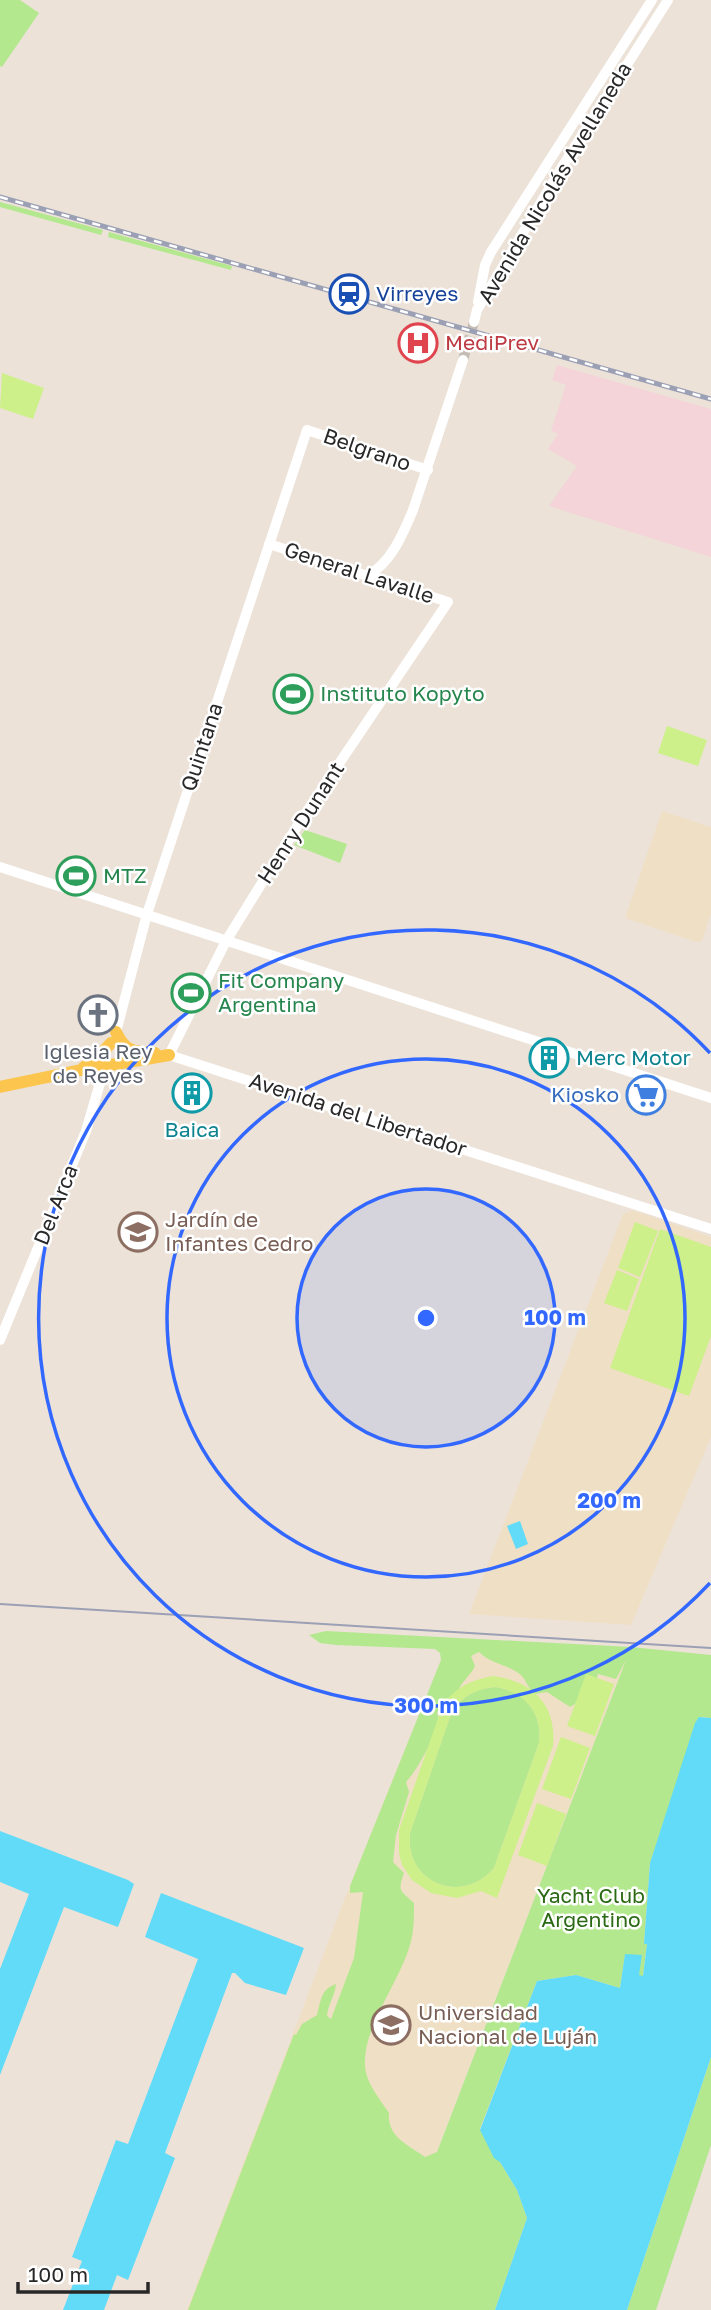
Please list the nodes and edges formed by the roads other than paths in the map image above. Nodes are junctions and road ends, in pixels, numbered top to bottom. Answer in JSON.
{"nodes":[{"id":1,"x":652,"y":0,"type":"edge"},
{"id":2,"x":668,"y":0,"type":"edge"},
{"id":3,"x":463,"y":360,"type":"tunnel mouth"},
{"id":4,"x":307,"y":430,"type":"joint"},
{"id":5,"x":428,"y":470,"type":"junction"},
{"id":6,"x":269,"y":544,"type":"junction"},
{"id":7,"x":383,"y":566,"type":"junction"},
{"id":8,"x":367,"y":576,"type":"junction"},
{"id":9,"x":389,"y":583,"type":"junction"},
{"id":10,"x":448,"y":602,"type":"joint"},
{"id":11,"x":0,"y":867,"type":"edge"},
{"id":12,"x":147,"y":914,"type":"junction"},
{"id":13,"x":226,"y":941,"type":"junction"},
{"id":14,"x":114,"y":1037,"type":"junction"},
{"id":15,"x":169,"y":1055,"type":"junction"},
{"id":16,"x":105,"y":1066,"type":"junction"},
{"id":17,"x":80,"y":1070,"type":"junction"},
{"id":18,"x":0,"y":1087,"type":"edge"},
{"id":19,"x":711,"y":1098,"type":"edge"},
{"id":20,"x":711,"y":1229,"type":"edge"},
{"id":21,"x":0,"y":1340,"type":"edge"}],
"edges":[{"from":1,"to":2,"type":"main road","name":"Avenida Nicolás Avellaneda"},
{"from":3,"to":5,"type":"street"},
{"from":4,"to":5,"type":"street","name":"Belgrano"},
{"from":4,"to":6,"type":"street","name":"Quintana"},
{"from":5,"to":7,"type":"street"},
{"from":6,"to":8,"type":"street","name":"General Lavalle"},
{"from":6,"to":12,"type":"street","name":"Quintana"},
{"from":7,"to":8,"type":"street"},
{"from":7,"to":9,"type":"street"},
{"from":8,"to":9,"type":"street","name":"General Lavalle"},
{"from":9,"to":10,"type":"street","name":"General Lavalle"},
{"from":10,"to":13,"type":"street","name":"Henry Dunant"},
{"from":11,"to":12,"type":"main road"},
{"from":12,"to":13,"type":"main road"},
{"from":12,"to":14,"type":"main road","name":"Quintana"},
{"from":13,"to":15,"type":"street","name":"Henry Dunant"},
{"from":13,"to":19,"type":"main road"},
{"from":14,"to":15,"type":"main road"},
{"from":14,"to":16,"type":"main road","name":"Quintana"},
{"from":14,"to":17,"type":"main road"},
{"from":15,"to":16,"type":"main road","name":"Avenida del Libertador"},
{"from":15,"to":20,"type":"main road","name":"Avenida del Libertador"},
{"from":16,"to":17,"type":"main road","name":"Avenida del Libertador"},
{"from":16,"to":21,"type":"street","name":"Del Arca"},
{"from":17,"to":18,"type":"main road","name":"Avenida del Libertador"}]}
